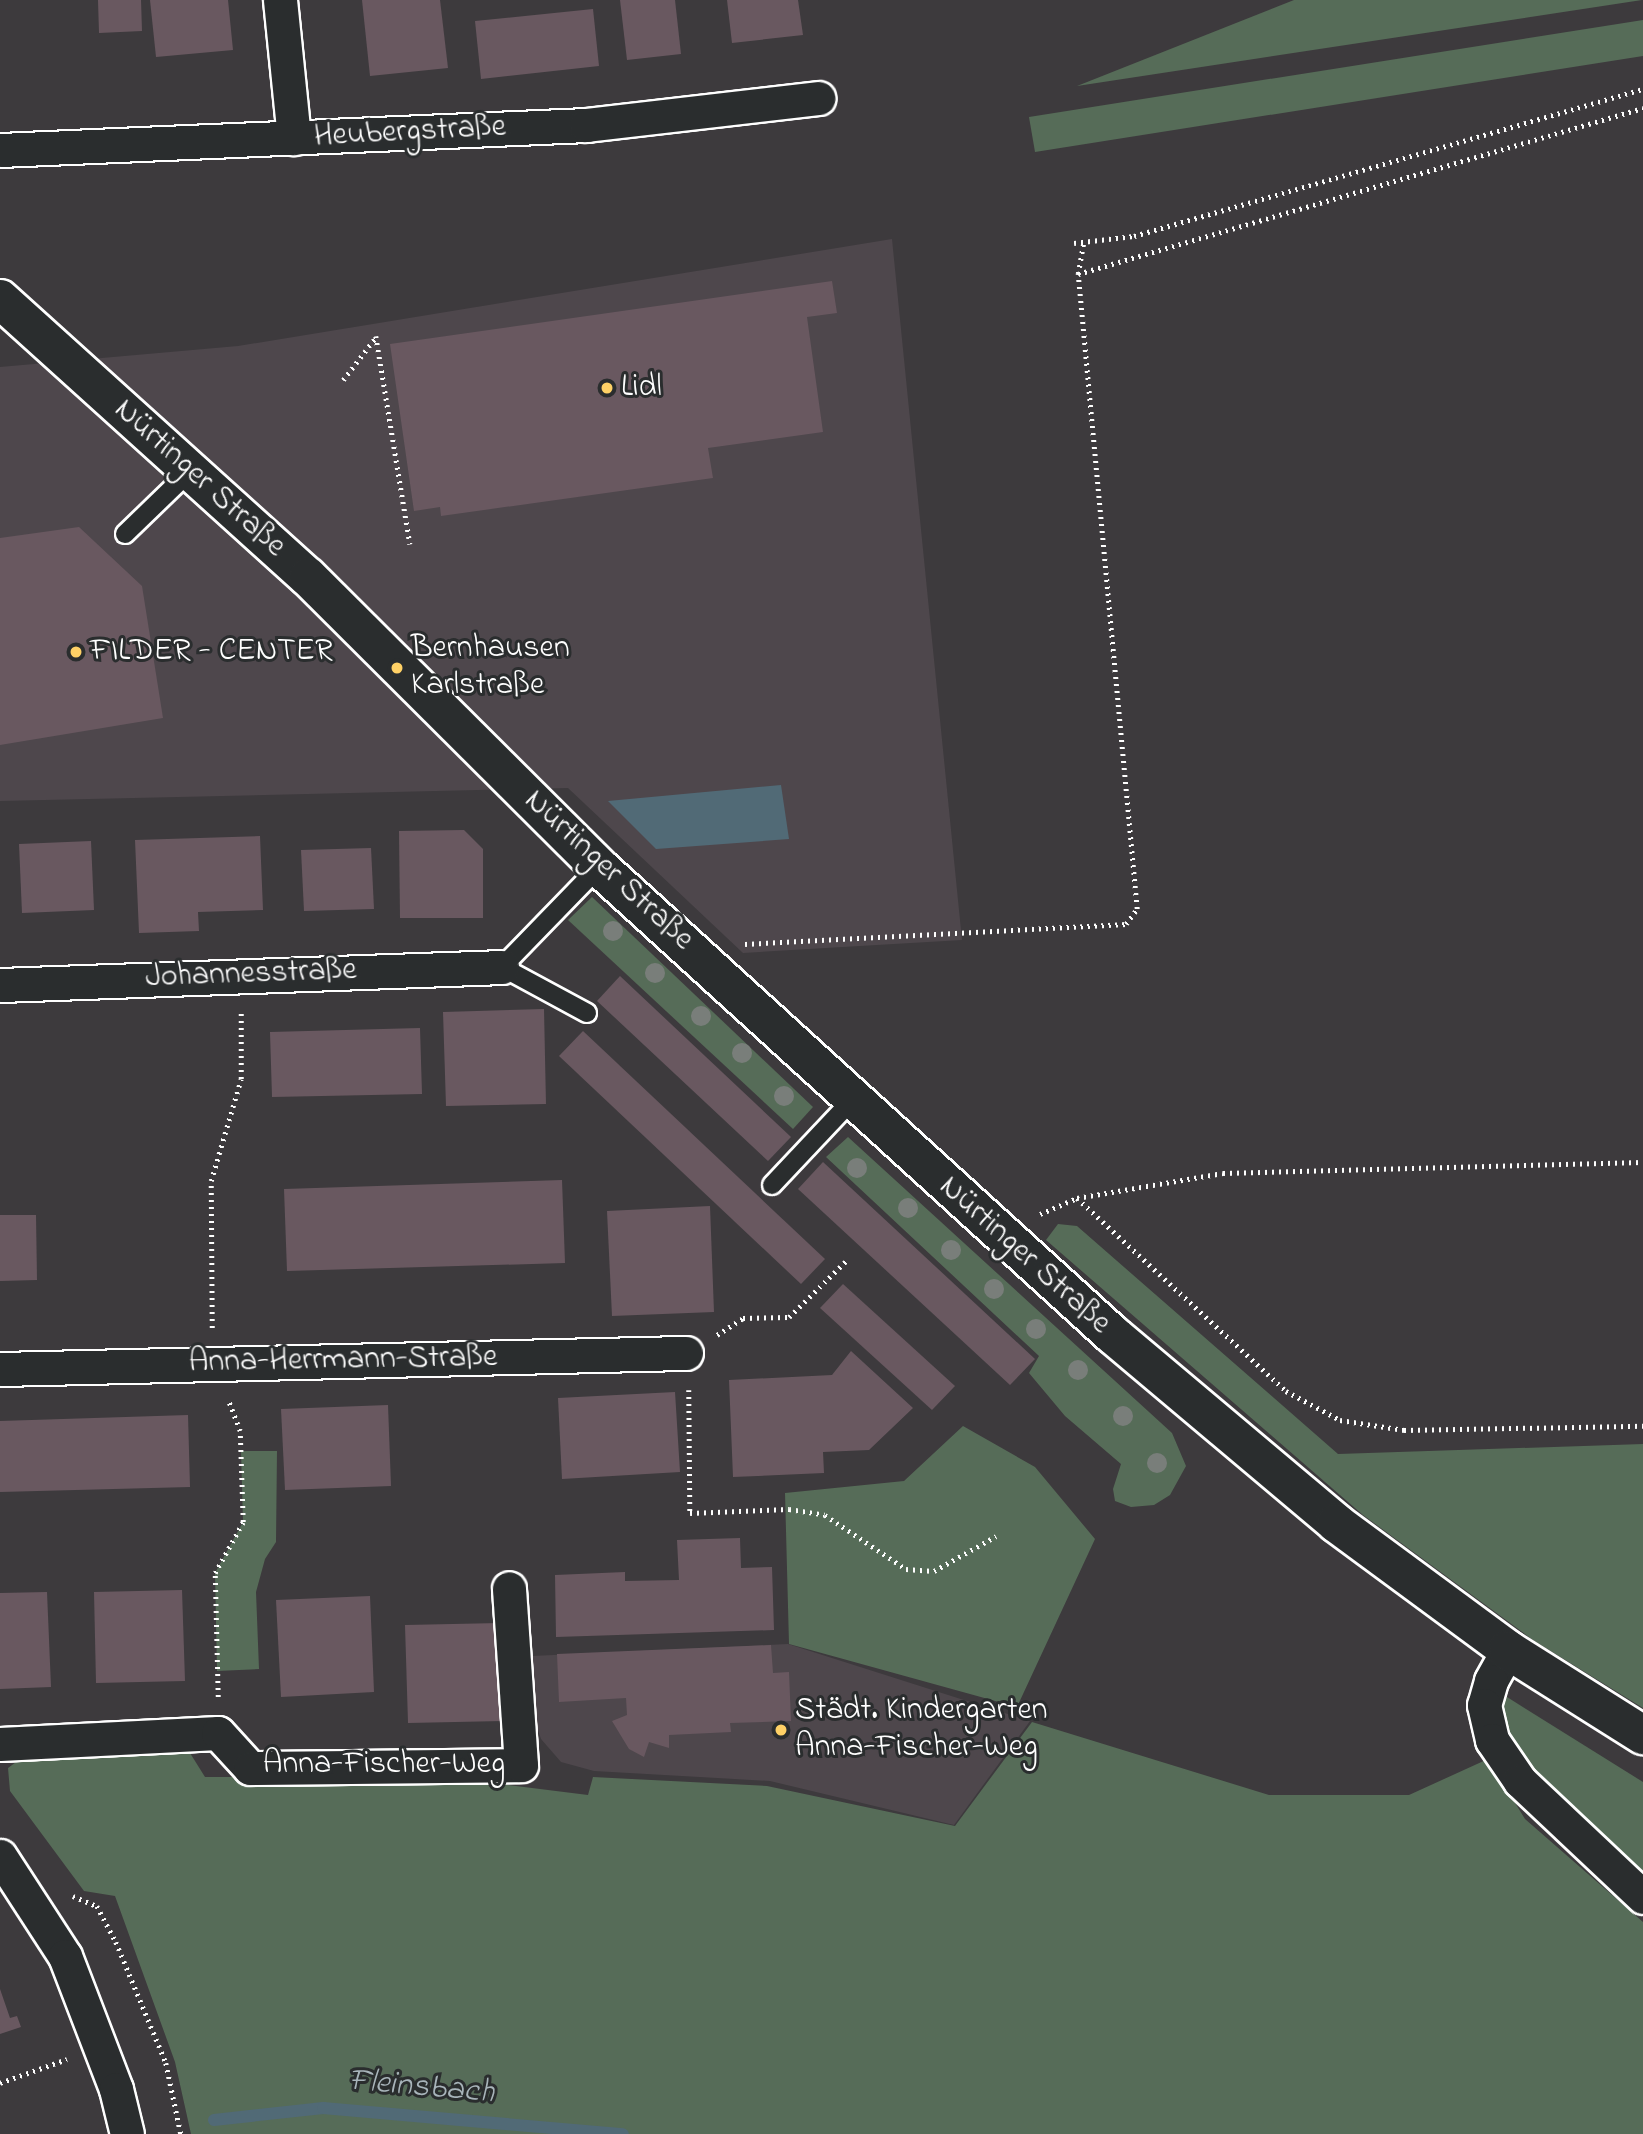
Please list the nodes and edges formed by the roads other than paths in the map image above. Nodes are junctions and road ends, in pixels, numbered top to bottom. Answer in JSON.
{"nodes":[{"id":1,"x":280,"y":0,"type":"edge"},
{"id":2,"x":818,"y":98,"type":"dead end"},
{"id":3,"x":294,"y":138,"type":"junction"},
{"id":4,"x":0,"y":150,"type":"edge"},
{"id":5,"x":7,"y":313,"type":"edge"},
{"id":6,"x":190,"y":471,"type":"junction"},
{"id":7,"x":125,"y":534,"type":"dead end"},
{"id":8,"x":599,"y":867,"type":"junction"},
{"id":9,"x":502,"y":967,"type":"junction"},
{"id":10,"x":0,"y":985,"type":"edge"},
{"id":11,"x":587,"y":1013,"type":"dead end"},
{"id":12,"x":852,"y":1100,"type":"junction"},
{"id":13,"x":772,"y":1185,"type":"dead end"},
{"id":14,"x":686,"y":1353,"type":"road end"},
{"id":15,"x":0,"y":1369,"type":"edge"},
{"id":16,"x":509,"y":1588,"type":"dead end"},
{"id":17,"x":1508,"y":1650,"type":"junction"},
{"id":18,"x":1643,"y":1735,"type":"edge"},
{"id":19,"x":0,"y":1744,"type":"edge"},
{"id":20,"x":0,"y":1856,"type":"edge"},
{"id":21,"x":1643,"y":1897,"type":"edge"},
{"id":22,"x":127,"y":2134,"type":"edge"}],
"edges":[{"from":1,"to":3,"type":"street"},
{"from":2,"to":3,"type":"street","name":"Heubergstraße"},
{"from":3,"to":4,"type":"street","name":"Heubergstraße"},
{"from":5,"to":6,"type":"main road","name":"Nürtinger Straße"},
{"from":6,"to":7,"type":"lane"},
{"from":6,"to":8,"type":"main road","name":"Nürtinger Straße"},
{"from":8,"to":9,"type":"lane"},
{"from":8,"to":12,"type":"main road","name":"Nürtinger Straße"},
{"from":9,"to":10,"type":"street","name":"Johannesstraße"},
{"from":9,"to":11,"type":"lane"},
{"from":12,"to":13,"type":"lane"},
{"from":12,"to":17,"type":"main road","name":"Nürtinger Straße"},
{"from":14,"to":15,"type":"street","name":"Anna-Herrmann-Straße"},
{"from":16,"to":19,"type":"street","name":"Anna-Fischer-Weg"},
{"from":17,"to":18,"type":"main road","name":"Nürtinger Straße"},
{"from":17,"to":21,"type":"street"},
{"from":20,"to":22,"type":"street"}]}
